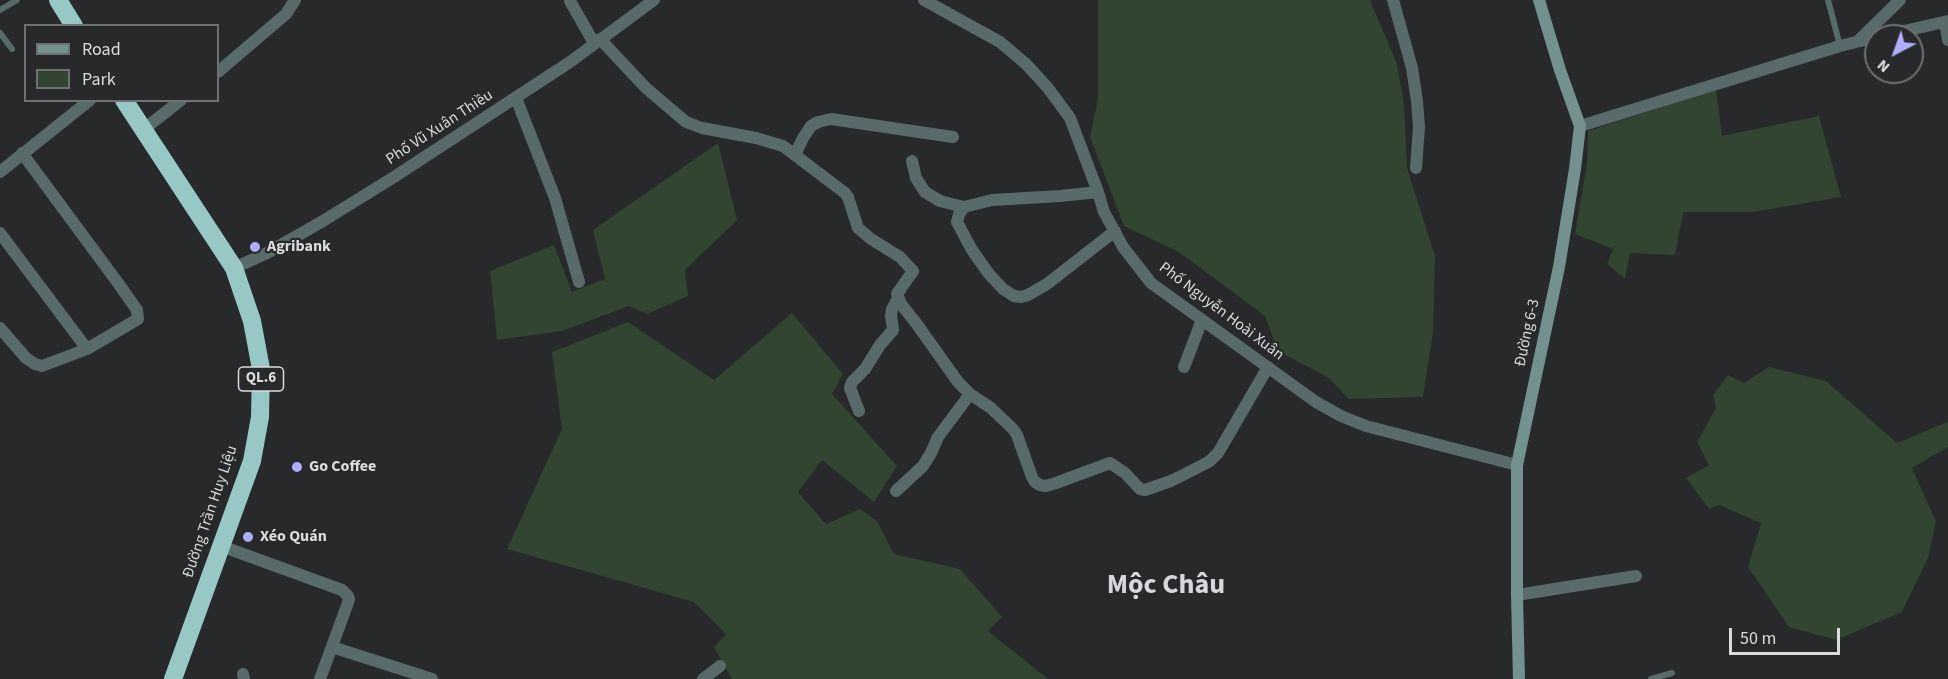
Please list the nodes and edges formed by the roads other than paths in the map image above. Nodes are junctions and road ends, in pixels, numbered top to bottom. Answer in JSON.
{"nodes":[{"id":1,"x":17,"y":0,"type":"edge"},
{"id":2,"x":58,"y":0,"type":"edge"},
{"id":3,"x":295,"y":0,"type":"edge"},
{"id":4,"x":654,"y":0,"type":"edge"},
{"id":5,"x":924,"y":0,"type":"edge"},
{"id":6,"x":1393,"y":0,"type":"edge"},
{"id":7,"x":1539,"y":0,"type":"edge"},
{"id":8,"x":1828,"y":0,"type":"edge"},
{"id":9,"x":1900,"y":0,"type":"edge"},
{"id":10,"x":570,"y":1,"type":"edge"},
{"id":11,"x":0,"y":10,"type":"edge"},
{"id":12,"x":1946,"y":21,"type":"edge"},
{"id":13,"x":73,"y":24,"type":"edge"},
{"id":14,"x":1924,"y":26,"type":"edge"},
{"id":15,"x":0,"y":33,"type":"edge"},
{"id":16,"x":1864,"y":40,"type":"edge"},
{"id":17,"x":1948,"y":40,"type":"edge"},
{"id":18,"x":597,"y":41,"type":"junction"},
{"id":19,"x":1858,"y":41,"type":"junction"},
{"id":20,"x":1840,"y":46,"type":"junction"},
{"id":21,"x":12,"y":50,"type":"dead end"},
{"id":22,"x":219,"y":71,"type":"edge"},
{"id":23,"x":516,"y":98,"type":"junction"},
{"id":24,"x":87,"y":102,"type":"edge"},
{"id":25,"x":125,"y":102,"type":"edge"},
{"id":26,"x":178,"y":102,"type":"edge"},
{"id":27,"x":1580,"y":126,"type":"junction"},
{"id":28,"x":143,"y":130,"type":"junction"},
{"id":29,"x":953,"y":137,"type":"dead end"},
{"id":30,"x":22,"y":153,"type":"junction"},
{"id":31,"x":795,"y":155,"type":"junction"},
{"id":32,"x":912,"y":161,"type":"dead end"},
{"id":33,"x":1416,"y":168,"type":"dead end"},
{"id":34,"x":0,"y":172,"type":"edge"},
{"id":35,"x":1098,"y":192,"type":"junction"},
{"id":36,"x":964,"y":207,"type":"junction"},
{"id":37,"x":1115,"y":231,"type":"junction"},
{"id":38,"x":0,"y":233,"type":"edge"},
{"id":39,"x":234,"y":268,"type":"junction"},
{"id":40,"x":579,"y":282,"type":"dead end"},
{"id":41,"x":898,"y":298,"type":"junction"},
{"id":42,"x":1202,"y":320,"type":"junction"},
{"id":43,"x":0,"y":328,"type":"edge"},
{"id":44,"x":87,"y":349,"type":"junction"},
{"id":45,"x":1184,"y":367,"type":"dead end"},
{"id":46,"x":1268,"y":367,"type":"junction"},
{"id":47,"x":970,"y":394,"type":"junction"},
{"id":48,"x":859,"y":411,"type":"dead end"},
{"id":49,"x":1517,"y":465,"type":"junction"},
{"id":50,"x":896,"y":491,"type":"dead end"},
{"id":51,"x":221,"y":546,"type":"junction"},
{"id":52,"x":1636,"y":576,"type":"dead end"},
{"id":53,"x":1516,"y":595,"type":"junction"},
{"id":54,"x":332,"y":647,"type":"junction"},
{"id":55,"x":720,"y":666,"type":"dead end"},
{"id":56,"x":1672,"y":673,"type":"dead end"},
{"id":57,"x":705,"y":677,"type":"edge"},
{"id":58,"x":173,"y":679,"type":"edge"},
{"id":59,"x":320,"y":679,"type":"edge"},
{"id":60,"x":432,"y":679,"type":"edge"},
{"id":61,"x":1519,"y":679,"type":"edge"},
{"id":62,"x":1651,"y":679,"type":"edge"}],
"edges":[{"from":1,"to":11,"type":"lane"},
{"from":2,"to":13,"type":"highway"},
{"from":3,"to":22,"type":"street"},
{"from":4,"to":18,"type":"street","name":"Phố Vũ Xuân Thiều"},
{"from":5,"to":35,"type":"street","name":"Phố Nguyễn Hoài Xuân"},
{"from":6,"to":33,"type":"street"},
{"from":7,"to":27,"type":"street","name":"Đường 6-3"},
{"from":8,"to":20,"type":"lane"},
{"from":9,"to":19,"type":"street"},
{"from":10,"to":18,"type":"street"},
{"from":12,"to":14,"type":"street"},
{"from":12,"to":17,"type":"street"},
{"from":15,"to":21,"type":"lane"},
{"from":16,"to":19,"type":"street"},
{"from":18,"to":23,"type":"street","name":"Phố Vũ Xuân Thiều"},
{"from":18,"to":31,"type":"street"},
{"from":19,"to":20,"type":"street"},
{"from":20,"to":27,"type":"street"},
{"from":23,"to":39,"type":"street","name":"Phố Vũ Xuân Thiều"},
{"from":23,"to":40,"type":"street"},
{"from":24,"to":30,"type":"street"},
{"from":25,"to":28,"type":"highway","name":"Đường Trần Huy Liệu","number":"QL.6"},
{"from":26,"to":28,"type":"street"},
{"from":27,"to":49,"type":"street","name":"Đường 6-3"},
{"from":28,"to":39,"type":"highway","name":"Đường Trần Huy Liệu","number":"QL.6"},
{"from":29,"to":31,"type":"street"},
{"from":30,"to":34,"type":"street"},
{"from":30,"to":44,"type":"street"},
{"from":31,"to":41,"type":"street"},
{"from":32,"to":36,"type":"street"},
{"from":35,"to":36,"type":"street"},
{"from":35,"to":37,"type":"street","name":"Phố Nguyễn Hoài Xuân"},
{"from":36,"to":37,"type":"street"},
{"from":37,"to":42,"type":"street","name":"Phố Nguyễn Hoài Xuân"},
{"from":38,"to":44,"type":"street"},
{"from":39,"to":51,"type":"highway","name":"Đường Trần Huy Liệu","number":"QL.6"},
{"from":41,"to":47,"type":"street"},
{"from":41,"to":48,"type":"street"},
{"from":42,"to":45,"type":"street"},
{"from":42,"to":46,"type":"street","name":"Phố Nguyễn Hoài Xuân"},
{"from":43,"to":44,"type":"street"},
{"from":46,"to":47,"type":"street"},
{"from":46,"to":49,"type":"street","name":"Phố Nguyễn Hoài Xuân"},
{"from":47,"to":50,"type":"street"},
{"from":49,"to":53,"type":"street","name":"Đường 6-3"},
{"from":51,"to":54,"type":"street"},
{"from":51,"to":58,"type":"highway","name":"Đường Trần Huy Liệu","number":"QL.6"},
{"from":52,"to":53,"type":"street"},
{"from":53,"to":61,"type":"street","name":"Đường 6-3"},
{"from":54,"to":59,"type":"street"},
{"from":54,"to":60,"type":"street"},
{"from":55,"to":57,"type":"street"},
{"from":56,"to":62,"type":"lane"}]}
